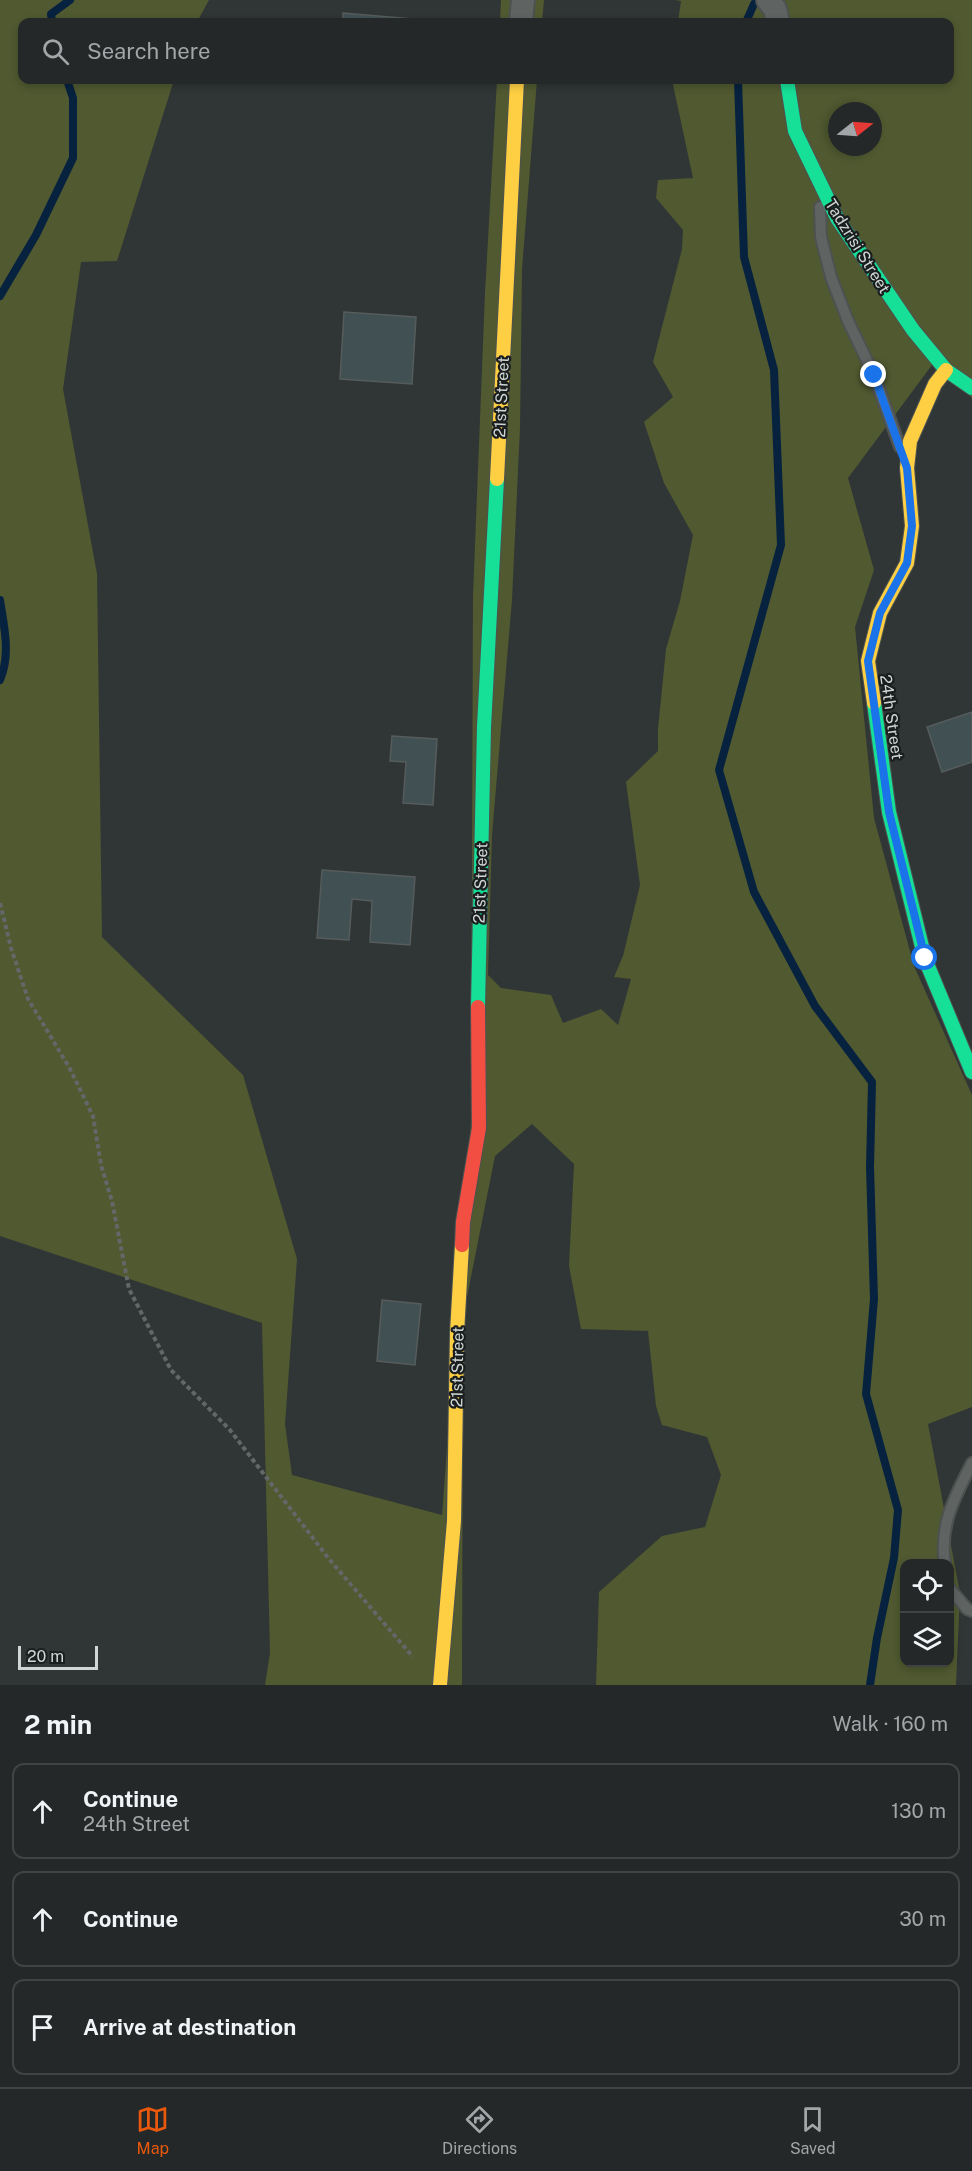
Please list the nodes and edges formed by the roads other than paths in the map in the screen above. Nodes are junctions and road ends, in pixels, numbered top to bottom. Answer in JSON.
{"nodes":[{"id":1,"x":523,"y":0,"type":"edge"},
{"id":2,"x":768,"y":0,"type":"edge"},
{"id":3,"x":521,"y":18,"type":"edge"},
{"id":4,"x":777,"y":18,"type":"edge"},
{"id":5,"x":517,"y":84,"type":"edge"},
{"id":6,"x":788,"y":84,"type":"edge"},
{"id":7,"x":820,"y":183,"type":"junction"},
{"id":8,"x":946,"y":370,"type":"junction"},
{"id":9,"x":972,"y":388,"type":"edge"},
{"id":10,"x":907,"y":468,"type":"junction"},
{"id":11,"x":972,"y":1072,"type":"edge"},
{"id":12,"x":972,"y":1463,"type":"edge"},
{"id":13,"x":944,"y":1559,"type":"edge"},
{"id":14,"x":954,"y":1594,"type":"edge"},
{"id":15,"x":972,"y":1611,"type":"edge"},
{"id":16,"x":440,"y":1685,"type":"edge"}],
"edges":[{"from":1,"to":3,"type":"street"},
{"from":2,"to":4,"type":"street"},
{"from":5,"to":16,"type":"street","name":"21st Street"},
{"from":6,"to":7,"type":"street","name":"Tadzrisi Street"},
{"from":7,"to":8,"type":"street","name":"Tadzrisi Street"},
{"from":7,"to":10,"type":"lane"},
{"from":8,"to":9,"type":"street","name":"Tadzrisi Street"},
{"from":8,"to":10,"type":"street","name":"24th Street"},
{"from":10,"to":11,"type":"street","name":"24th Street"},
{"from":12,"to":13,"type":"lane"},
{"from":14,"to":15,"type":"lane"}]}
